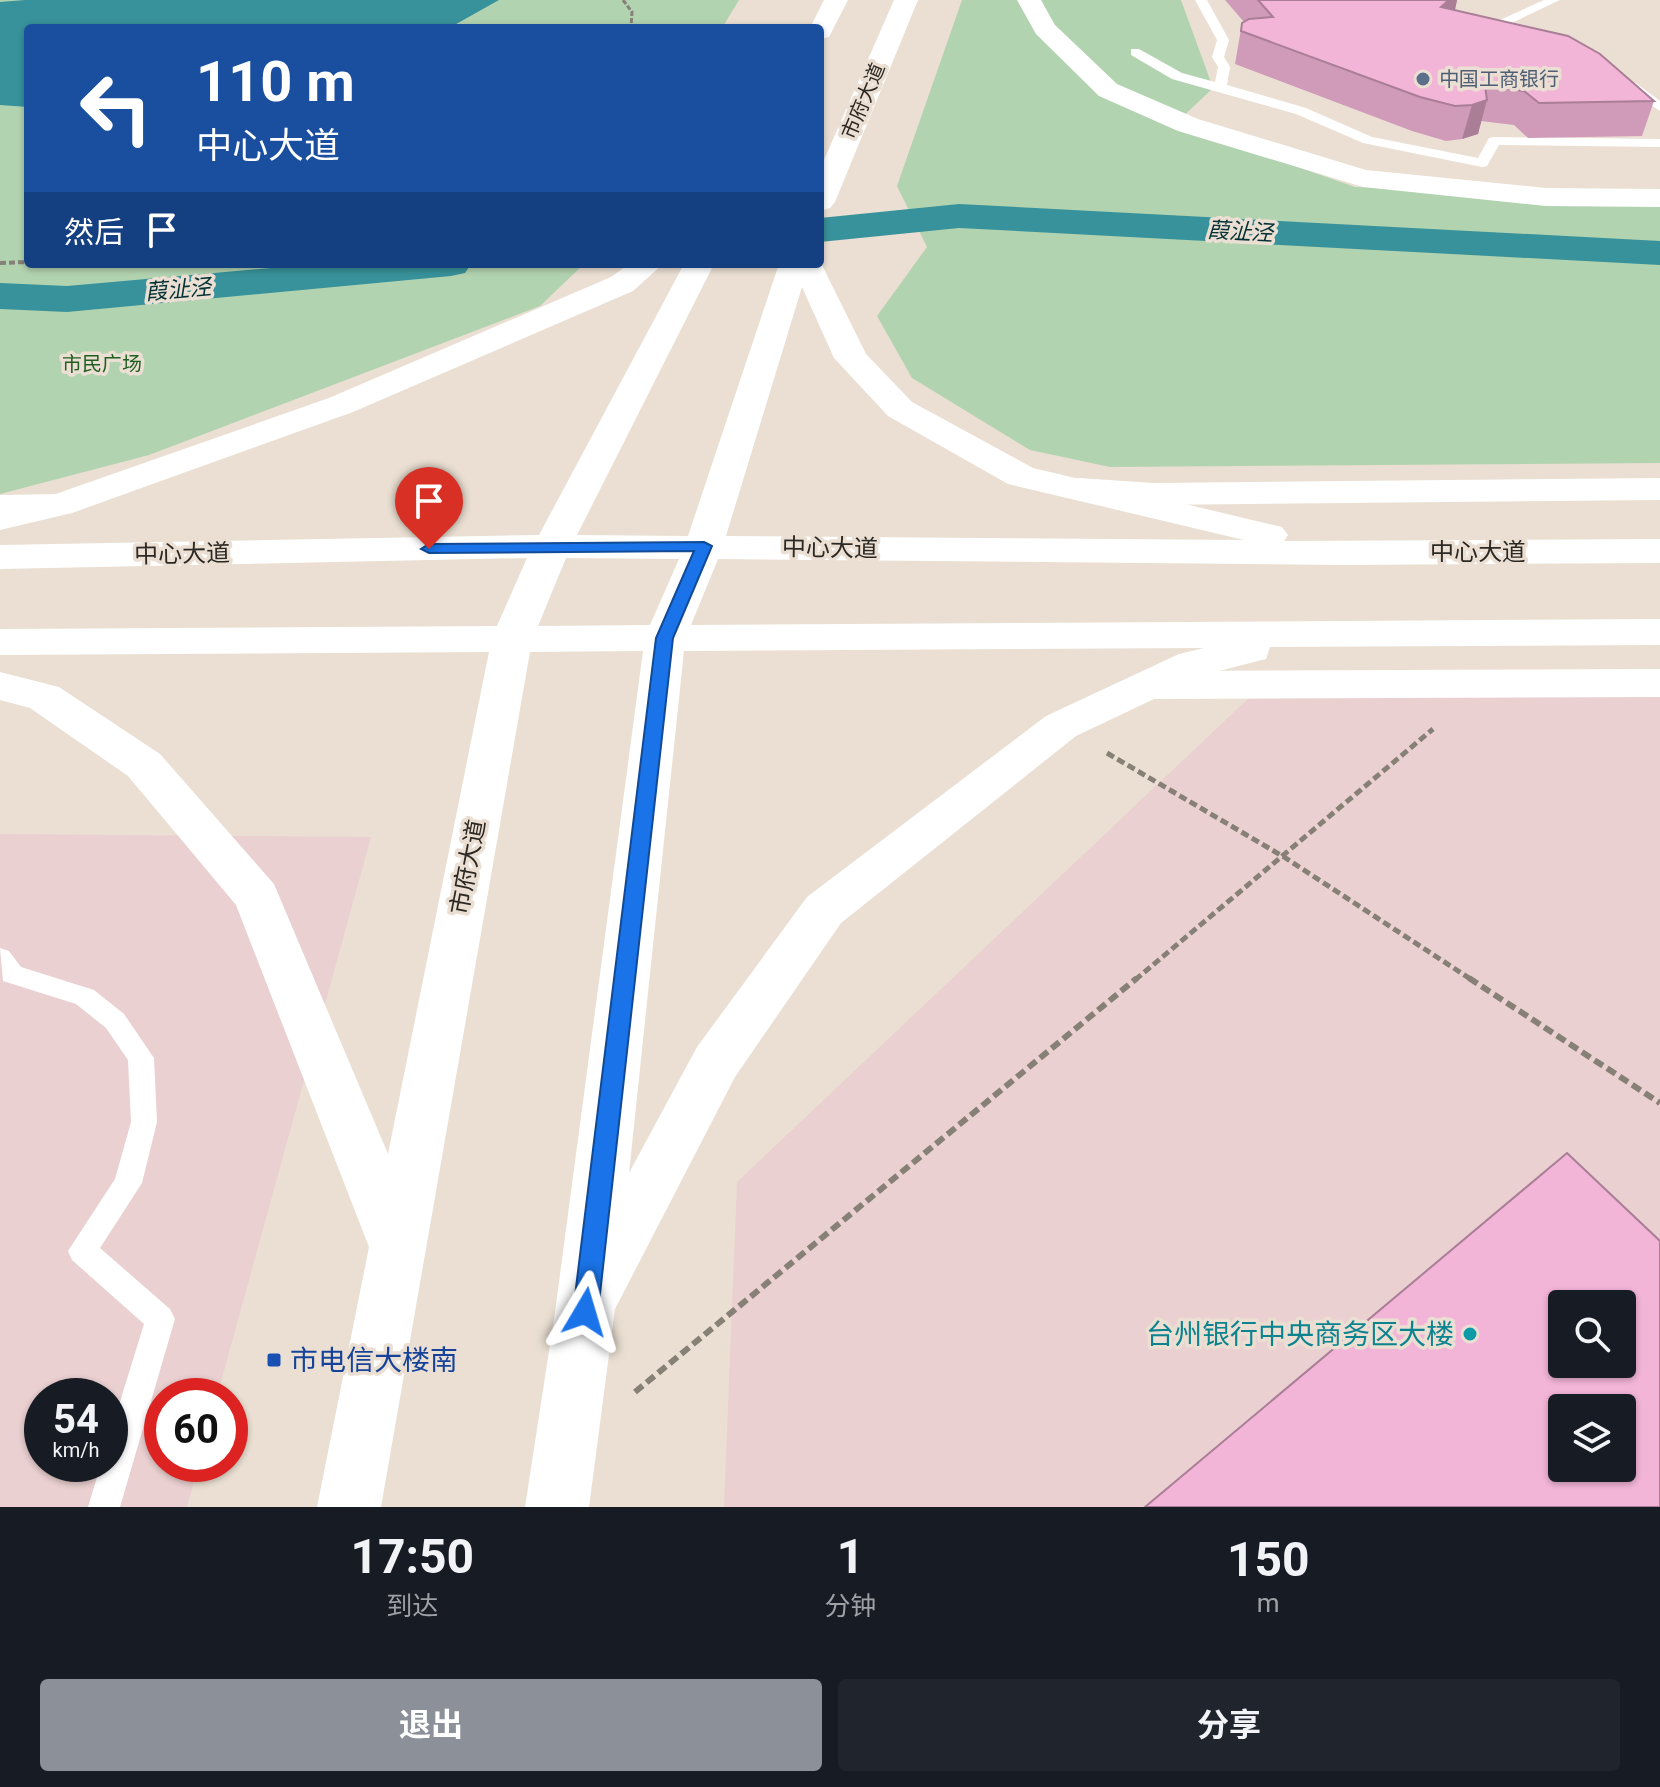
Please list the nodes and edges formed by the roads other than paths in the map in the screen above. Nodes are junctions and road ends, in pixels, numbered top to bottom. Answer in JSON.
{"nodes":[{"id":1,"x":836,"y":0,"type":"edge"},
{"id":2,"x":906,"y":0,"type":"edge"},
{"id":3,"x":1029,"y":0,"type":"edge"},
{"id":4,"x":1201,"y":0,"type":"edge"},
{"id":5,"x":1554,"y":0,"type":"edge"},
{"id":6,"x":1457,"y":17,"type":"edge"},
{"id":7,"x":824,"y":24,"type":"edge"},
{"id":8,"x":1501,"y":24,"type":"junction"},
{"id":9,"x":1522,"y":33,"type":"edge"},
{"id":10,"x":1135,"y":52,"type":"dead end"},
{"id":11,"x":1618,"y":80,"type":"edge"},
{"id":12,"x":1220,"y":87,"type":"junction"},
{"id":13,"x":1660,"y":107,"type":"edge"},
{"id":14,"x":1660,"y":143,"type":"edge"},
{"id":15,"x":824,"y":192,"type":"edge"},
{"id":16,"x":1660,"y":198,"type":"edge"},
{"id":17,"x":793,"y":268,"type":"edge"},
{"id":18,"x":809,"y":268,"type":"edge"},
{"id":19,"x":694,"y":273,"type":"edge"},
{"id":20,"x":635,"y":274,"type":"edge"},
{"id":21,"x":1072,"y":488,"type":"junction"},
{"id":22,"x":1660,"y":489,"type":"edge"},
{"id":23,"x":59,"y":505,"type":"junction"},
{"id":24,"x":0,"y":506,"type":"edge"},
{"id":25,"x":0,"y":519,"type":"edge"},
{"id":26,"x":552,"y":546,"type":"junction"},
{"id":27,"x":704,"y":546,"type":"junction"},
{"id":28,"x":1660,"y":551,"type":"edge"},
{"id":29,"x":1345,"y":553,"type":"junction"},
{"id":30,"x":0,"y":557,"type":"edge"},
{"id":31,"x":1660,"y":632,"type":"edge"},
{"id":32,"x":1312,"y":634,"type":"junction"},
{"id":33,"x":512,"y":638,"type":"junction"},
{"id":34,"x":665,"y":638,"type":"junction"},
{"id":35,"x":0,"y":642,"type":"edge"},
{"id":36,"x":1660,"y":683,"type":"edge"},
{"id":37,"x":1149,"y":685,"type":"junction"},
{"id":38,"x":15,"y":693,"type":"edge"},
{"id":39,"x":0,"y":958,"type":"edge"},
{"id":40,"x":397,"y":1245,"type":"junction"},
{"id":41,"x":585,"y":1312,"type":"junction"},
{"id":42,"x":560,"y":1479,"type":"edge"},
{"id":43,"x":104,"y":1507,"type":"edge"},
{"id":44,"x":349,"y":1507,"type":"edge"}],
"edges":[{"from":1,"to":7,"type":"main road"},
{"from":2,"to":15,"type":"main road","name":"市府大道"},
{"from":3,"to":16,"type":"main road"},
{"from":4,"to":12,"type":"lane"},
{"from":5,"to":8,"type":"lane"},
{"from":6,"to":8,"type":"lane"},
{"from":8,"to":9,"type":"lane"},
{"from":10,"to":12,"type":"lane"},
{"from":11,"to":13,"type":"lane"},
{"from":12,"to":14,"type":"lane"},
{"from":17,"to":27,"type":"main road"},
{"from":18,"to":21,"type":"main road"},
{"from":19,"to":26,"type":"main road","name":"市府大道"},
{"from":20,"to":23,"type":"main road"},
{"from":21,"to":22,"type":"main road"},
{"from":21,"to":29,"type":"main road"},
{"from":23,"to":24,"type":"main road"},
{"from":23,"to":25,"type":"main road"},
{"from":26,"to":27,"type":"main road","name":"中心大道"},
{"from":26,"to":30,"type":"main road","name":"中心大道"},
{"from":26,"to":33,"type":"main road","name":"市府大道"},
{"from":27,"to":29,"type":"main road","name":"中心大道"},
{"from":27,"to":34,"type":"main road"},
{"from":28,"to":29,"type":"main road","name":"中心大道"},
{"from":31,"to":32,"type":"main road"},
{"from":32,"to":34,"type":"main road"},
{"from":32,"to":37,"type":"main road"},
{"from":33,"to":34,"type":"main road"},
{"from":33,"to":35,"type":"main road"},
{"from":33,"to":40,"type":"main road","name":"市府大道"},
{"from":34,"to":41,"type":"main road"},
{"from":36,"to":37,"type":"main road"},
{"from":37,"to":41,"type":"main road"},
{"from":38,"to":40,"type":"main road"},
{"from":39,"to":43,"type":"lane"},
{"from":40,"to":44,"type":"main road","name":"市府大道"},
{"from":41,"to":42,"type":"main road"}]}
